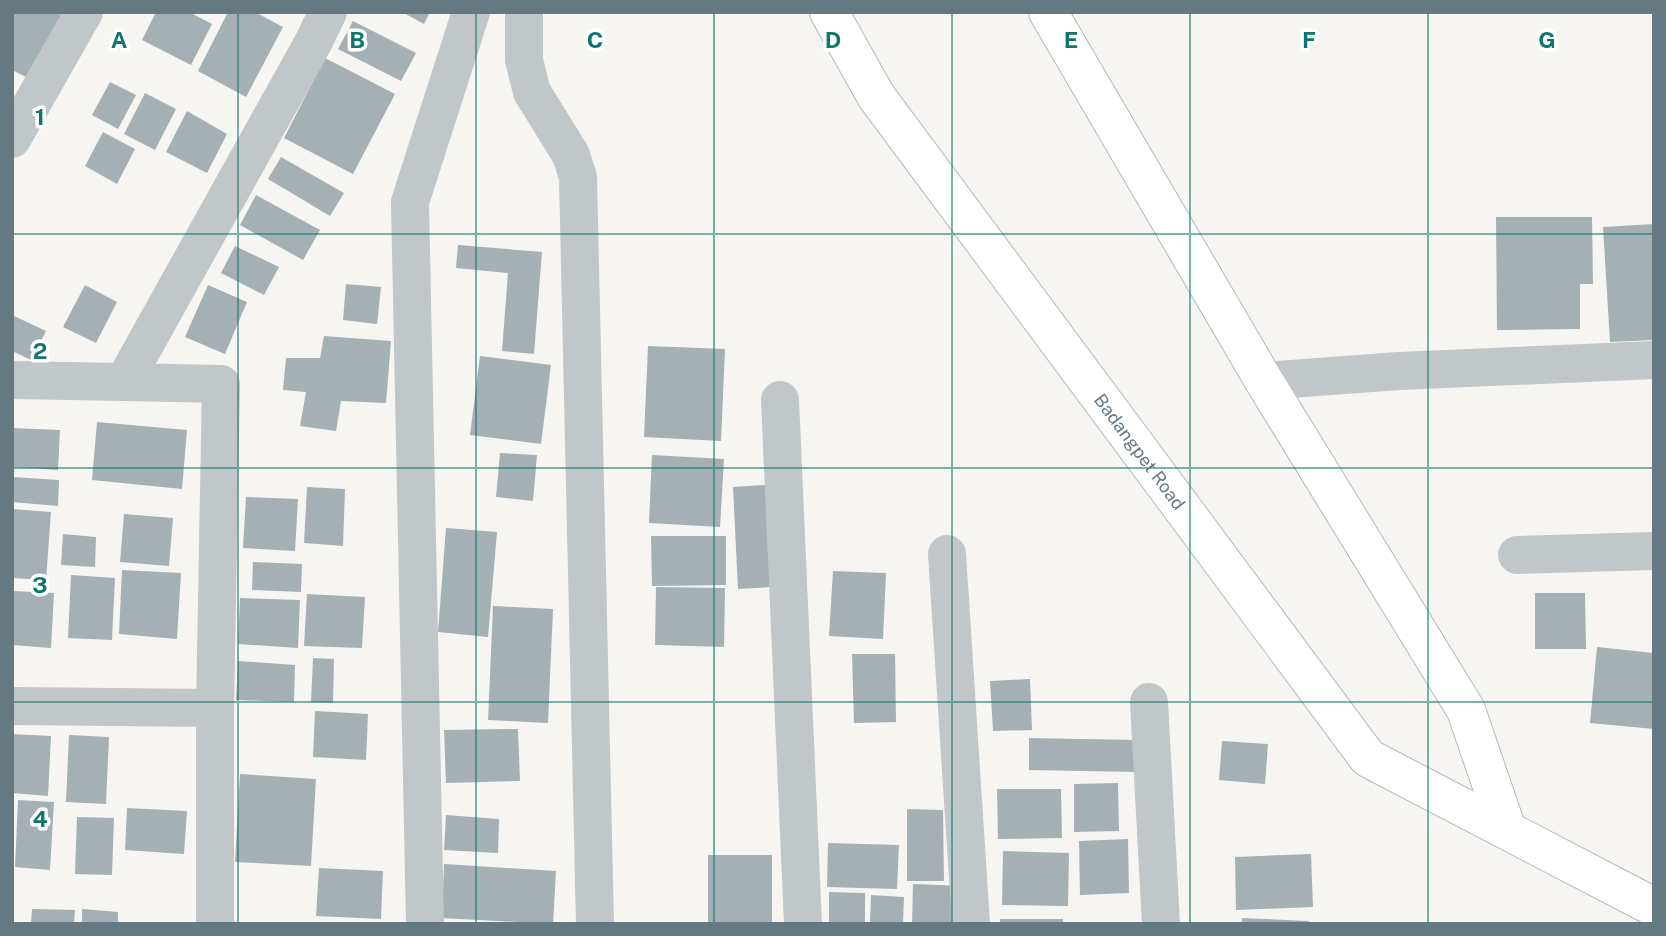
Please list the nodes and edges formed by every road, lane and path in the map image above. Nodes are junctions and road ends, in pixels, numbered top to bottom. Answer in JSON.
{"nodes":[{"id":1,"x":84,"y":12,"type":"edge"},
{"id":2,"x":328,"y":12,"type":"edge"},
{"id":3,"x":471,"y":12,"type":"edge"},
{"id":4,"x":524,"y":12,"type":"edge"},
{"id":5,"x":829,"y":12,"type":"edge"},
{"id":6,"x":1048,"y":12,"type":"edge"},
{"id":7,"x":12,"y":139,"type":"edge"},
{"id":8,"x":1654,"y":360,"type":"edge"},
{"id":9,"x":12,"y":380,"type":"edge"},
{"id":10,"x":1264,"y":381,"type":"junction"},
{"id":11,"x":124,"y":382,"type":"junction"},
{"id":12,"x":780,"y":400,"type":"dead end"},
{"id":13,"x":1654,"y":551,"type":"edge"},
{"id":14,"x":947,"y":554,"type":"dead end"},
{"id":15,"x":1517,"y":555,"type":"dead end"},
{"id":16,"x":1149,"y":702,"type":"dead end"},
{"id":17,"x":12,"y":706,"type":"edge"},
{"id":18,"x":215,"y":708,"type":"junction"},
{"id":19,"x":1507,"y":830,"type":"junction"},
{"id":20,"x":1654,"y":907,"type":"edge"},
{"id":21,"x":215,"y":924,"type":"edge"},
{"id":22,"x":425,"y":924,"type":"edge"},
{"id":23,"x":595,"y":924,"type":"edge"},
{"id":24,"x":803,"y":924,"type":"edge"},
{"id":25,"x":971,"y":924,"type":"edge"},
{"id":26,"x":1161,"y":924,"type":"edge"}],
"edges":[{"from":1,"to":7,"type":"street"},
{"from":2,"to":11,"type":"street"},
{"from":3,"to":22,"type":"street"},
{"from":4,"to":23,"type":"street"},
{"from":5,"to":19,"type":"main road","name":"Badangpet Road"},
{"from":6,"to":10,"type":"main road"},
{"from":8,"to":10,"type":"street"},
{"from":9,"to":11,"type":"street"},
{"from":10,"to":19,"type":"main road"},
{"from":11,"to":18,"type":"street"},
{"from":12,"to":24,"type":"street"},
{"from":13,"to":15,"type":"street"},
{"from":14,"to":25,"type":"street"},
{"from":16,"to":26,"type":"street"},
{"from":17,"to":18,"type":"street"},
{"from":18,"to":21,"type":"street"},
{"from":19,"to":20,"type":"main road","name":"Badangpet Road"}]}
